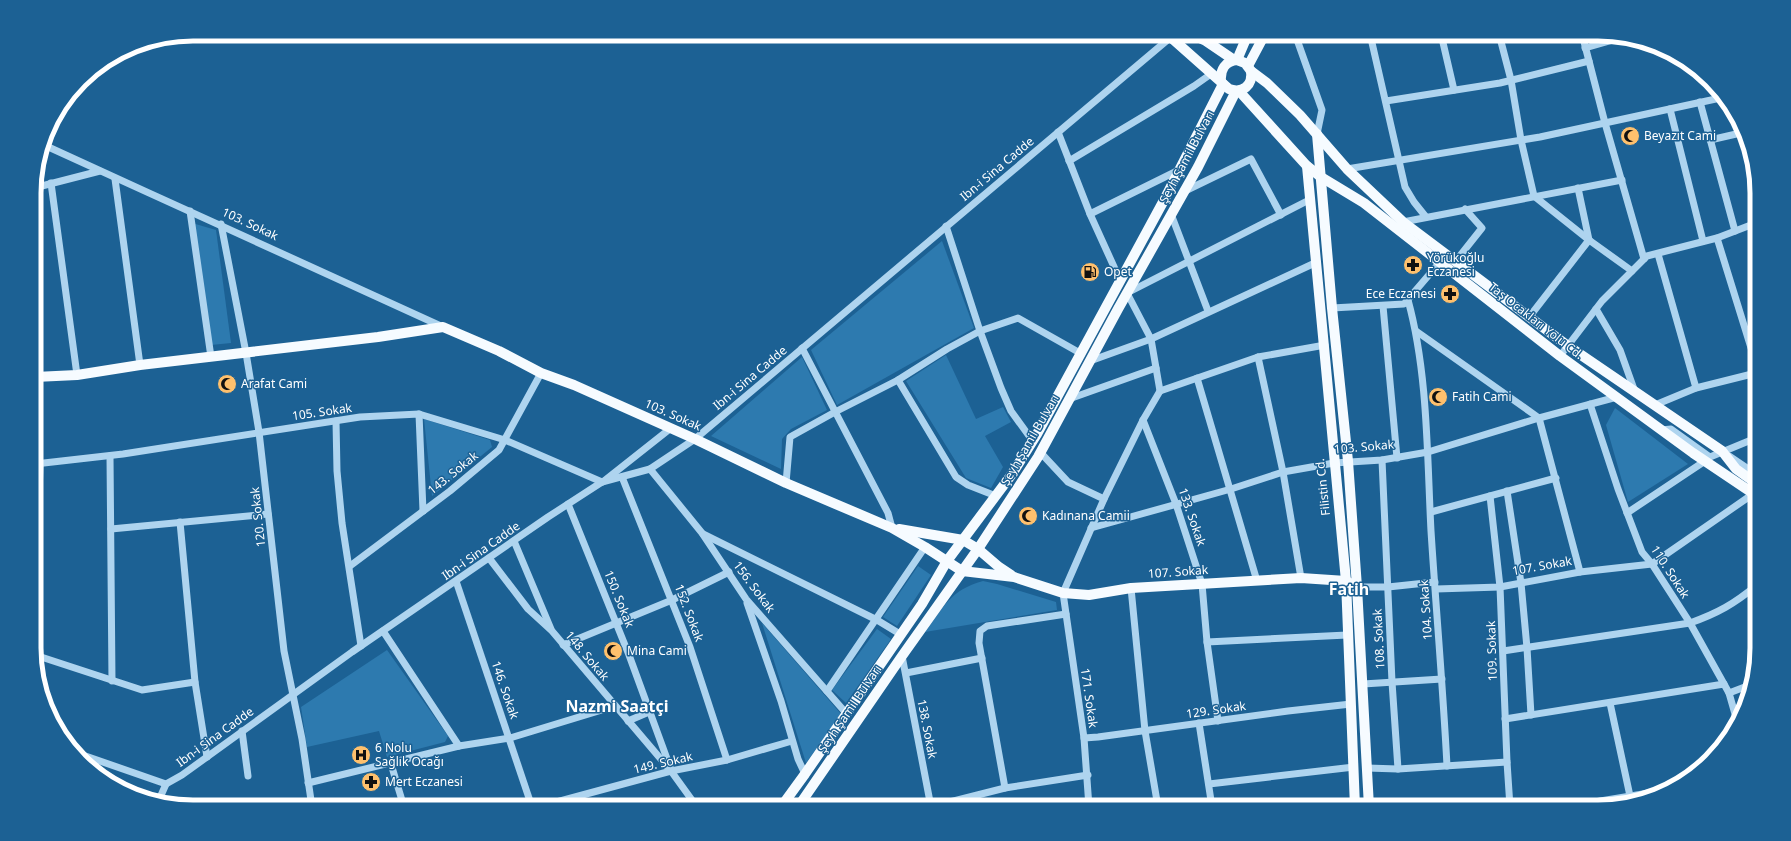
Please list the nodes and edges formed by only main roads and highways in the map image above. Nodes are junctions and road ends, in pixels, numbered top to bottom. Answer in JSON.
{"nodes":[{"id":1,"x":1175,"y":41,"type":"edge"},
{"id":2,"x":1206,"y":41,"type":"edge"},
{"id":3,"x":1244,"y":41,"type":"edge"},
{"id":4,"x":1262,"y":41,"type":"edge"},
{"id":5,"x":1235,"y":60,"type":"junction"},
{"id":6,"x":1250,"y":69,"type":"junction"},
{"id":7,"x":1222,"y":83,"type":"junction"},
{"id":8,"x":1237,"y":91,"type":"junction"},
{"id":9,"x":1317,"y":134,"type":"junction"},
{"id":10,"x":1307,"y":166,"type":"junction"},
{"id":11,"x":1321,"y":177,"type":"junction"},
{"id":12,"x":41,"y":377,"type":"edge"},
{"id":13,"x":1750,"y":480,"type":"edge"},
{"id":14,"x":1750,"y":492,"type":"edge"},
{"id":15,"x":892,"y":528,"type":"junction"},
{"id":16,"x":963,"y":540,"type":"junction"},
{"id":17,"x":978,"y":549,"type":"junction"},
{"id":18,"x":947,"y":561,"type":"junction"},
{"id":19,"x":962,"y":571,"type":"junction"},
{"id":20,"x":1014,"y":577,"type":"junction"},
{"id":21,"x":1346,"y":581,"type":"junction"},
{"id":22,"x":1357,"y":587,"type":"junction"},
{"id":23,"x":785,"y":800,"type":"edge"},
{"id":24,"x":803,"y":800,"type":"edge"},
{"id":25,"x":1355,"y":800,"type":"edge"},
{"id":26,"x":1369,"y":800,"type":"edge"}],
"edges":[{"from":1,"to":7,"type":"main road"},
{"from":2,"to":5,"type":"main road"},
{"from":3,"to":5,"type":"main road","name":"Şeyh Şamil Bulvarı"},
{"from":4,"to":6,"type":"main road","name":"Şeyh Şamil Bulvarı"},
{"from":5,"to":6,"type":"main road"},
{"from":5,"to":7,"type":"main road","name":"Şeyh Şamil Bulvarı"},
{"from":6,"to":8,"type":"main road","name":"Şeyh Şamil Bulvarı"},
{"from":6,"to":9,"type":"main road","name":"Taş Ocakları Yolu Cd."},
{"from":7,"to":8,"type":"main road"},
{"from":7,"to":16,"type":"main road","name":"Şeyh Şamil Bulvarı"},
{"from":8,"to":10,"type":"main road","name":"Taş Ocakları Yolu Cd."},
{"from":8,"to":17,"type":"main road","name":"Şeyh Şamil Bulvarı"},
{"from":9,"to":11,"type":"main road"},
{"from":9,"to":13,"type":"main road","name":"Taş Ocakları Yolu Cd."},
{"from":10,"to":11,"type":"main road","name":"Taş Ocakları Yolu Cd."},
{"from":10,"to":21,"type":"main road","name":"Filistin Cd."},
{"from":11,"to":14,"type":"main road","name":"Taş Ocakları Yolu Cd."},
{"from":11,"to":22,"type":"main road"},
{"from":12,"to":15,"type":"main road","name":"103. Sokak"},
{"from":15,"to":16,"type":"main road","name":"103. Sokak"},
{"from":15,"to":18,"type":"main road","name":"103. Sokak"},
{"from":16,"to":17,"type":"main road","name":"103. Sokak"},
{"from":16,"to":18,"type":"main road","name":"Şeyh Şamil Bulvarı"},
{"from":17,"to":19,"type":"main road","name":"Şeyh Şamil Bulvarı"},
{"from":17,"to":20,"type":"main road","name":"103. Sokak"},
{"from":18,"to":19,"type":"main road","name":"103. Sokak"},
{"from":18,"to":23,"type":"main road","name":"Şeyh Şamil Bulvarı"},
{"from":19,"to":20,"type":"main road"},
{"from":19,"to":24,"type":"main road","name":"Şeyh Şamil Bulvarı"},
{"from":20,"to":21,"type":"main road","name":"107. Sokak"},
{"from":21,"to":22,"type":"main road"},
{"from":21,"to":25,"type":"main road","name":"Filistin Cd."},
{"from":22,"to":26,"type":"main road"}]}
